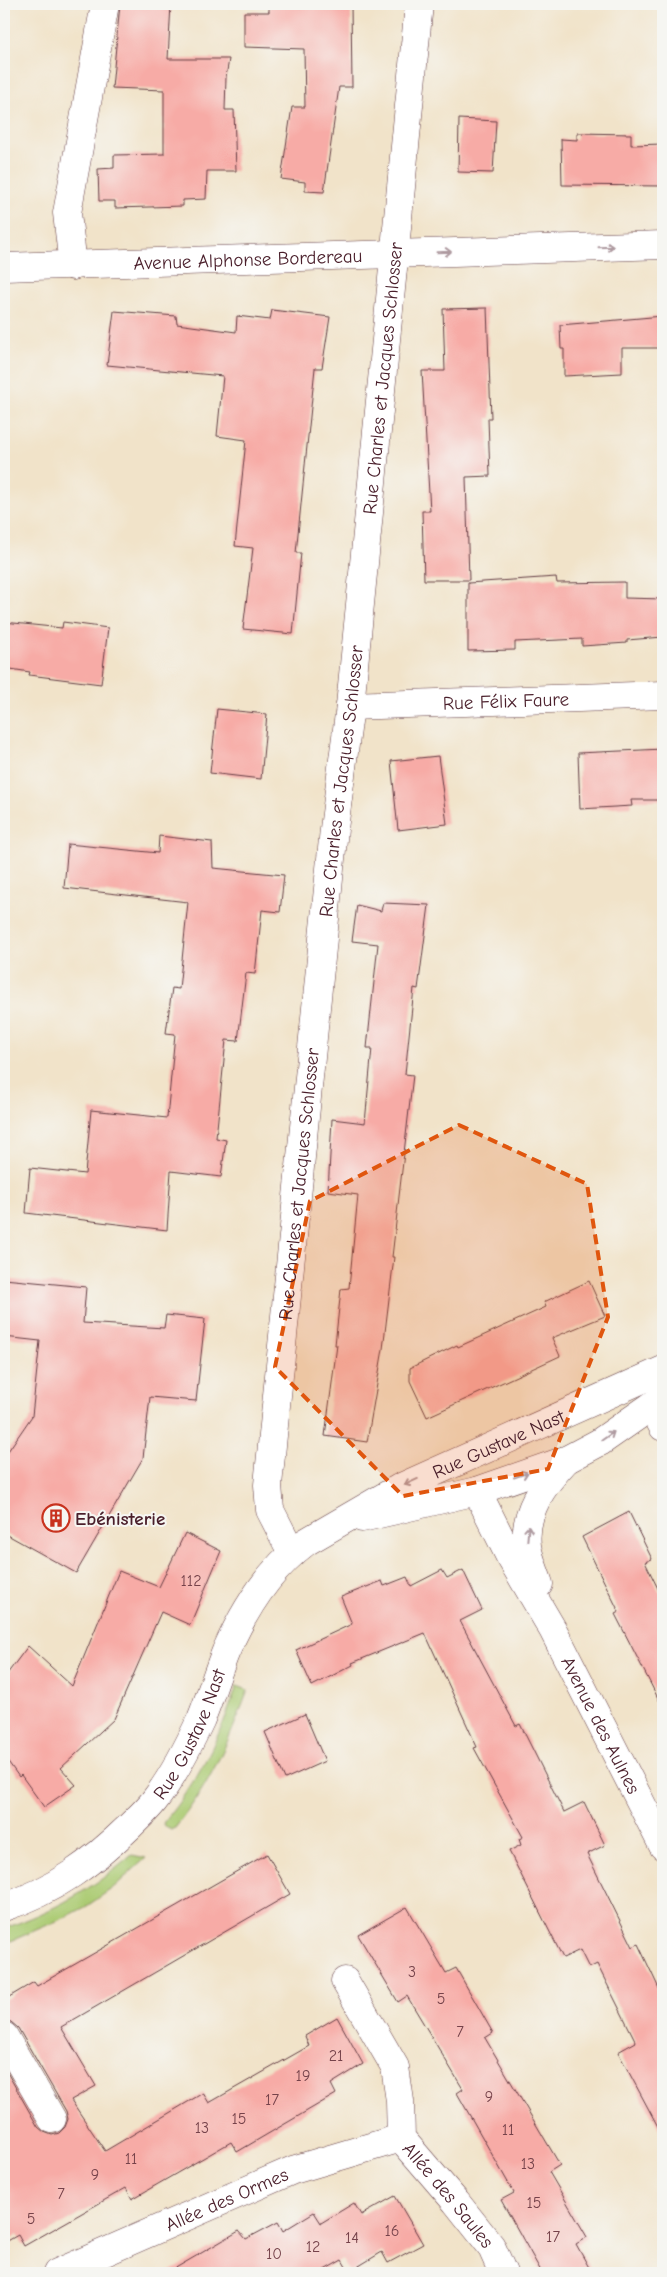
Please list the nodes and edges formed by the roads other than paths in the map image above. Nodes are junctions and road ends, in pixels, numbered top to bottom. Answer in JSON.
{"nodes":[{"id":1,"x":105,"y":4,"type":"edge"},
{"id":2,"x":419,"y":4,"type":"edge"},
{"id":3,"x":663,"y":245,"type":"edge"},
{"id":4,"x":395,"y":254,"type":"junction"},
{"id":5,"x":73,"y":266,"type":"junction"},
{"id":6,"x":8,"y":267,"type":"edge"},
{"id":7,"x":663,"y":695,"type":"edge"},
{"id":8,"x":350,"y":706,"type":"junction"},
{"id":9,"x":663,"y":1371,"type":"edge"},
{"id":10,"x":660,"y":1410,"type":"edge"},
{"id":11,"x":566,"y":1460,"type":"junction"},
{"id":12,"x":477,"y":1490,"type":"junction"},
{"id":13,"x":337,"y":1524,"type":"junction"},
{"id":14,"x":292,"y":1553,"type":"junction"},
{"id":15,"x":553,"y":1630,"type":"junction"},
{"id":16,"x":663,"y":1846,"type":"edge"},
{"id":17,"x":4,"y":1907,"type":"edge"},
{"id":18,"x":346,"y":1981,"type":"dead end"},
{"id":19,"x":4,"y":2036,"type":"edge"},
{"id":20,"x":52,"y":2119,"type":"dead end"},
{"id":21,"x":401,"y":2138,"type":"junction"},
{"id":22,"x":57,"y":2273,"type":"edge"},
{"id":23,"x":504,"y":2273,"type":"edge"}],
"edges":[{"from":1,"to":5,"type":"street"},
{"from":2,"to":4,"type":"street","name":"Rue Charles et Jacques Schlosser"},
{"from":4,"to":3,"type":"street","name":"Avenue Alphonse Bordereau","one_way":true},
{"from":4,"to":5,"type":"street","name":"Avenue Alphonse Bordereau"},
{"from":4,"to":8,"type":"street","name":"Rue Charles et Jacques Schlosser"},
{"from":5,"to":6,"type":"street","name":"Avenue Alphonse Bordereau"},
{"from":7,"to":8,"type":"street","name":"Rue Félix Faure"},
{"from":8,"to":14,"type":"street","name":"Rue Charles et Jacques Schlosser"},
{"from":9,"to":12,"type":"street","name":"Rue Gustave Nast"},
{"from":9,"to":13,"type":"street","name":"Rue Gustave Nast","one_way":true},
{"from":11,"to":10,"type":"street","name":"Rue Gustave Nast","one_way":true},
{"from":12,"to":11,"type":"street","name":"Rue Gustave Nast","one_way":true},
{"from":15,"to":11,"type":"street","name":"Avenue des Aulnes","one_way":true},
{"from":12,"to":13,"type":"street","name":"Rue Gustave Nast"},
{"from":12,"to":15,"type":"street","name":"Avenue des Aulnes"},
{"from":13,"to":14,"type":"street","name":"Rue Gustave Nast"},
{"from":14,"to":17,"type":"street","name":"Rue Gustave Nast"},
{"from":15,"to":16,"type":"street","name":"Avenue des Aulnes"},
{"from":18,"to":21,"type":"street","name":"Allée des Saules"},
{"from":19,"to":20,"type":"street"},
{"from":21,"to":22,"type":"street","name":"Allée des Ormes"},
{"from":21,"to":23,"type":"street","name":"Allée des Saules"}]}
